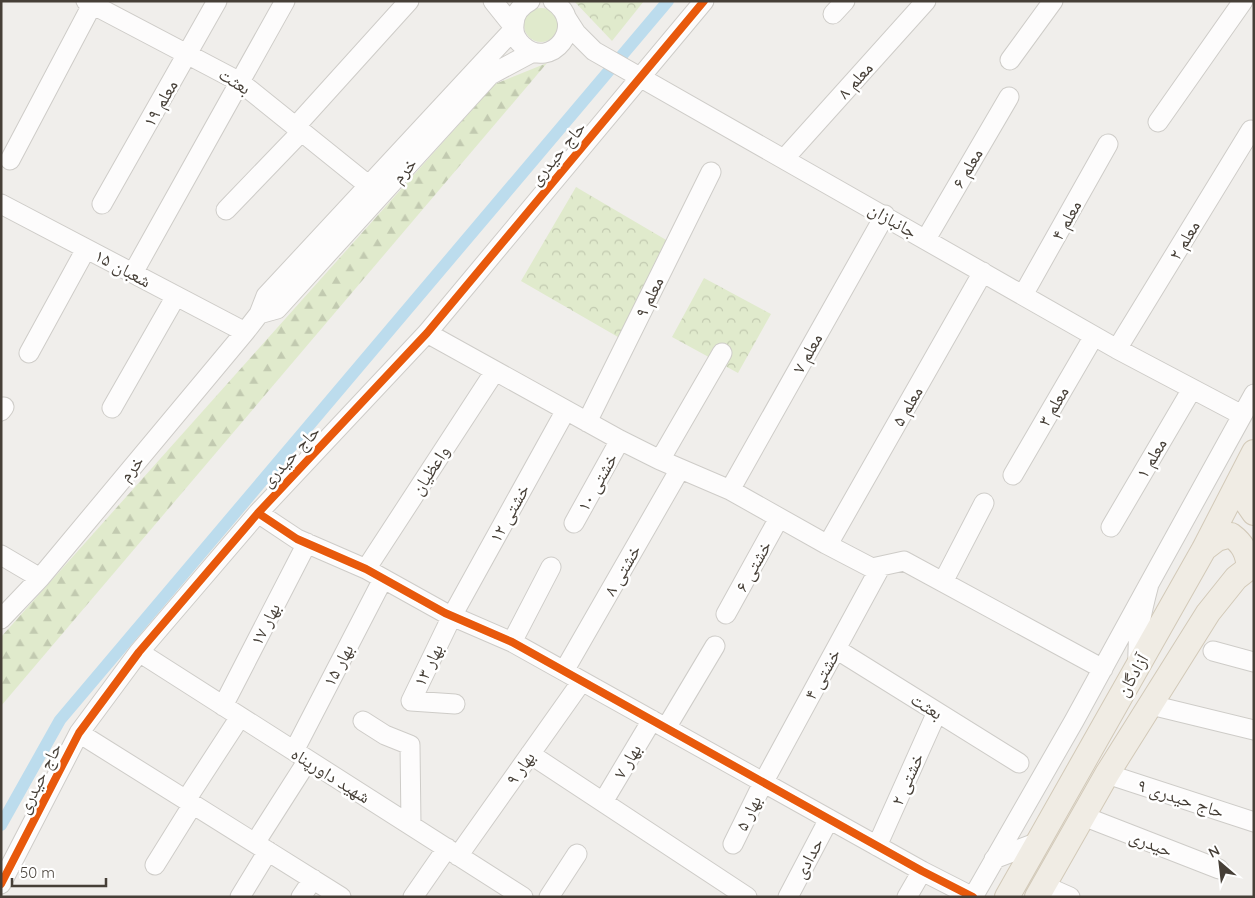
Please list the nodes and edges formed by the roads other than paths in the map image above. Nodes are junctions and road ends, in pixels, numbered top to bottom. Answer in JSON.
{"nodes":[{"id":1,"x":217,"y":1,"type":"edge"},
{"id":2,"x":285,"y":1,"type":"edge"},
{"id":3,"x":408,"y":1,"type":"edge"},
{"id":4,"x":493,"y":1,"type":"edge"},
{"id":5,"x":528,"y":1,"type":"edge"},
{"id":6,"x":704,"y":1,"type":"edge"},
{"id":7,"x":926,"y":1,"type":"edge"},
{"id":8,"x":1053,"y":1,"type":"edge"},
{"id":9,"x":1243,"y":1,"type":"edge"},
{"id":10,"x":90,"y":2,"type":"edge"},
{"id":11,"x":560,"y":7,"type":"edge"},
{"id":12,"x":514,"y":28,"type":"junction"},
{"id":13,"x":594,"y":51,"type":"junction"},
{"id":14,"x":542,"y":52,"type":"junction"},
{"id":15,"x":188,"y":55,"type":"junction"},
{"id":16,"x":1010,"y":60,"type":"dead end"},
{"id":17,"x":484,"y":70,"type":"junction"},
{"id":18,"x":640,"y":76,"type":"junction"},
{"id":19,"x":240,"y":82,"type":"junction"},
{"id":20,"x":1009,"y":97,"type":"dead end"},
{"id":21,"x":1158,"y":122,"type":"dead end"},
{"id":22,"x":299,"y":129,"type":"junction"},
{"id":23,"x":1251,"y":130,"type":"dead end"},
{"id":24,"x":1108,"y":144,"type":"dead end"},
{"id":25,"x":784,"y":158,"type":"junction"},
{"id":26,"x":10,"y":160,"type":"dead end"},
{"id":27,"x":710,"y":172,"type":"dead end"},
{"id":28,"x":368,"y":185,"type":"junction"},
{"id":29,"x":1,"y":204,"type":"edge"},
{"id":30,"x":102,"y":204,"type":"dead end"},
{"id":31,"x":226,"y":210,"type":"dead end"},
{"id":32,"x":885,"y":215,"type":"junction"},
{"id":33,"x":926,"y":239,"type":"junction"},
{"id":34,"x":86,"y":249,"type":"junction"},
{"id":35,"x":983,"y":272,"type":"junction"},
{"id":36,"x":133,"y":273,"type":"junction"},
{"id":37,"x":1023,"y":295,"type":"junction"},
{"id":38,"x":176,"y":296,"type":"junction"},
{"id":39,"x":259,"y":314,"type":"junction"},
{"id":40,"x":244,"y":332,"type":"junction"},
{"id":41,"x":427,"y":333,"type":"junction"},
{"id":42,"x":1094,"y":336,"type":"junction"},
{"id":43,"x":1117,"y":350,"type":"junction"},
{"id":44,"x":29,"y":353,"type":"dead end"},
{"id":45,"x":722,"y":353,"type":"dead end"},
{"id":46,"x":494,"y":371,"type":"junction"},
{"id":47,"x":1192,"y":389,"type":"junction"},
{"id":48,"x":1254,"y":394,"type":"edge"},
{"id":49,"x":112,"y":408,"type":"dead end"},
{"id":50,"x":566,"y":410,"type":"junction"},
{"id":51,"x":1242,"y":415,"type":"junction"},
{"id":52,"x":587,"y":422,"type":"junction"},
{"id":53,"x":620,"y":440,"type":"junction"},
{"id":54,"x":1250,"y":458,"type":"edge"},
{"id":55,"x":660,"y":460,"type":"junction"},
{"id":56,"x":680,"y":468,"type":"junction"},
{"id":57,"x":1012,"y":475,"type":"dead end"},
{"id":58,"x":730,"y":490,"type":"junction"},
{"id":59,"x":984,"y":503,"type":"dead end"},
{"id":60,"x":258,"y":513,"type":"junction"},
{"id":61,"x":1254,"y":513,"type":"edge"},
{"id":62,"x":779,"y":518,"type":"junction"},
{"id":63,"x":574,"y":523,"type":"dead end"},
{"id":64,"x":1111,"y":527,"type":"dead end"},
{"id":65,"x":829,"y":541,"type":"junction"},
{"id":66,"x":307,"y":543,"type":"junction"},
{"id":67,"x":1204,"y":549,"type":"junction"},
{"id":68,"x":1,"y":555,"type":"edge"},
{"id":69,"x":1252,"y":565,"type":"edge"},
{"id":70,"x":881,"y":566,"type":"junction"},
{"id":71,"x":551,"y":567,"type":"dead end"},
{"id":72,"x":366,"y":569,"type":"junction"},
{"id":73,"x":40,"y":578,"type":"junction"},
{"id":74,"x":383,"y":579,"type":"junction"},
{"id":75,"x":943,"y":582,"type":"junction"},
{"id":76,"x":1149,"y":584,"type":"junction"},
{"id":77,"x":726,"y":614,"type":"dead end"},
{"id":78,"x":452,"y":616,"type":"junction"},
{"id":79,"x":1,"y":619,"type":"edge"},
{"id":80,"x":512,"y":642,"type":"junction"},
{"id":81,"x":715,"y":646,"type":"dead end"},
{"id":82,"x":836,"y":649,"type":"junction"},
{"id":83,"x":139,"y":652,"type":"junction"},
{"id":84,"x":1213,"y":652,"type":"dead end"},
{"id":85,"x":1254,"y":662,"type":"edge"},
{"id":86,"x":1138,"y":664,"type":"junction"},
{"id":87,"x":1103,"y":669,"type":"junction"},
{"id":88,"x":564,"y":671,"type":"junction"},
{"id":89,"x":582,"y":681,"type":"junction"},
{"id":90,"x":455,"y":704,"type":"dead end"},
{"id":91,"x":1151,"y":705,"type":"junction"},
{"id":92,"x":223,"y":706,"type":"junction"},
{"id":93,"x":1112,"y":710,"type":"junction"},
{"id":94,"x":937,"y":712,"type":"junction"},
{"id":95,"x":240,"y":717,"type":"junction"},
{"id":96,"x":363,"y":721,"type":"dead end"},
{"id":97,"x":659,"y":724,"type":"junction"},
{"id":98,"x":1254,"y":730,"type":"edge"},
{"id":99,"x":79,"y":733,"type":"junction"},
{"id":100,"x":530,"y":754,"type":"junction"},
{"id":101,"x":301,"y":755,"type":"junction"},
{"id":102,"x":1019,"y":763,"type":"dead end"},
{"id":103,"x":1104,"y":780,"type":"junction"},
{"id":104,"x":763,"y":783,"type":"junction"},
{"id":105,"x":190,"y":802,"type":"junction"},
{"id":106,"x":603,"y":802,"type":"junction"},
{"id":107,"x":1083,"y":816,"type":"junction"},
{"id":108,"x":829,"y":819,"type":"junction"},
{"id":109,"x":1254,"y":822,"type":"edge"},
{"id":110,"x":411,"y":825,"type":"junction"},
{"id":111,"x":1038,"y":842,"type":"junction"},
{"id":112,"x":733,"y":844,"type":"dead end"},
{"id":113,"x":877,"y":846,"type":"junction"},
{"id":114,"x":262,"y":847,"type":"junction"},
{"id":115,"x":453,"y":852,"type":"junction"},
{"id":116,"x":577,"y":854,"type":"dead end"},
{"id":117,"x":994,"y":859,"type":"junction"},
{"id":118,"x":155,"y":866,"type":"dead end"},
{"id":119,"x":1219,"y":869,"type":"dead end"},
{"id":120,"x":922,"y":872,"type":"junction"},
{"id":121,"x":313,"y":879,"type":"junction"},
{"id":122,"x":1,"y":884,"type":"edge"},
{"id":123,"x":1040,"y":891,"type":"edge"},
{"id":124,"x":240,"y":897,"type":"edge"},
{"id":125,"x":301,"y":897,"type":"edge"},
{"id":126,"x":341,"y":897,"type":"edge"},
{"id":127,"x":413,"y":897,"type":"edge"},
{"id":128,"x":523,"y":897,"type":"edge"},
{"id":129,"x":549,"y":897,"type":"edge"},
{"id":130,"x":747,"y":897,"type":"edge"},
{"id":131,"x":788,"y":897,"type":"edge"},
{"id":132,"x":907,"y":897,"type":"edge"},
{"id":133,"x":973,"y":897,"type":"edge"},
{"id":134,"x":1007,"y":897,"type":"edge"},
{"id":135,"x":1070,"y":897,"type":"edge"}],
"edges":[{"from":1,"to":15,"type":"street","name":"معلم ۱۹"},
{"from":2,"to":19,"type":"street"},
{"from":3,"to":22,"type":"street"},
{"from":4,"to":12,"type":"street"},
{"from":5,"to":12,"type":"street","name":"خرم"},
{"from":6,"to":18,"type":"street","name":"حاج حیدری"},
{"from":7,"to":25,"type":"street","name":"معلم ۸"},
{"from":8,"to":16,"type":"street"},
{"from":9,"to":21,"type":"street"},
{"from":10,"to":15,"type":"street","name":"بعثت"},
{"from":10,"to":26,"type":"street"},
{"from":11,"to":13,"type":"street"},
{"from":11,"to":14,"type":"street"},
{"from":12,"to":14,"type":"street"},
{"from":12,"to":17,"type":"street","name":"خرم"},
{"from":13,"to":14,"type":"street"},
{"from":13,"to":18,"type":"street","name":"جانبازان"},
{"from":14,"to":17,"type":"street","name":"خرم"},
{"from":15,"to":19,"type":"street","name":"بعثت"},
{"from":15,"to":30,"type":"street","name":"معلم ۱۹"},
{"from":17,"to":28,"type":"street","name":"خرم"},
{"from":17,"to":39,"type":"street","name":"خرم"},
{"from":18,"to":25,"type":"street","name":"جانبازان"},
{"from":18,"to":41,"type":"street","name":"حاج حیدری"},
{"from":19,"to":22,"type":"street","name":"بعثت"},
{"from":19,"to":36,"type":"street"},
{"from":20,"to":33,"type":"street","name":"معلم ۶"},
{"from":22,"to":28,"type":"street","name":"بعثت"},
{"from":22,"to":31,"type":"street"},
{"from":23,"to":43,"type":"street","name":"معلم ۲"},
{"from":24,"to":37,"type":"street","name":"معلم ۴"},
{"from":25,"to":32,"type":"street","name":"جانبازان"},
{"from":27,"to":52,"type":"street","name":"معلم ۹"},
{"from":28,"to":39,"type":"street","name":"خرم"},
{"from":29,"to":34,"type":"street","name":"۱۵ شعبان"},
{"from":32,"to":33,"type":"street","name":"جانبازان"},
{"from":32,"to":58,"type":"street","name":"معلم ۷"},
{"from":33,"to":35,"type":"street","name":"جانبازان"},
{"from":34,"to":36,"type":"street","name":"۱۵ شعبان"},
{"from":34,"to":44,"type":"street"},
{"from":35,"to":37,"type":"street","name":"جانبازان"},
{"from":35,"to":65,"type":"street","name":"معلم ۵"},
{"from":36,"to":38,"type":"street","name":"۱۵ شعبان"},
{"from":37,"to":42,"type":"street","name":"جانبازان"},
{"from":38,"to":40,"type":"street","name":"۱۵ شعبان"},
{"from":38,"to":49,"type":"street"},
{"from":39,"to":40,"type":"street","name":"خرم"},
{"from":40,"to":73,"type":"street","name":"خرم"},
{"from":41,"to":46,"type":"street"},
{"from":41,"to":60,"type":"street","name":"حاج حیدری"},
{"from":42,"to":43,"type":"street","name":"جانبازان"},
{"from":42,"to":57,"type":"street","name":"معلم ۳"},
{"from":43,"to":47,"type":"street","name":"جانبازان"},
{"from":45,"to":55,"type":"street"},
{"from":46,"to":50,"type":"street"},
{"from":46,"to":72,"type":"street","name":"واعظیان"},
{"from":47,"to":51,"type":"street","name":"جانبازان"},
{"from":47,"to":64,"type":"street","name":"معلم ۱"},
{"from":48,"to":51,"type":"street"},
{"from":50,"to":52,"type":"street"},
{"from":50,"to":78,"type":"street","name":"خشتی ۱۲"},
{"from":51,"to":76,"type":"street"},
{"from":52,"to":53,"type":"street"},
{"from":53,"to":55,"type":"street"},
{"from":53,"to":63,"type":"street","name":"خشتی ۱۰"},
{"from":54,"to":61,"type":"main road"},
{"from":54,"to":67,"type":"main road","name":"آزادگان"},
{"from":55,"to":56,"type":"street"},
{"from":56,"to":58,"type":"street"},
{"from":56,"to":88,"type":"street","name":"خشتی ۸"},
{"from":58,"to":62,"type":"street"},
{"from":59,"to":75,"type":"street"},
{"from":60,"to":66,"type":"street"},
{"from":60,"to":83,"type":"street","name":"حاج حیدری"},
{"from":62,"to":65,"type":"street"},
{"from":62,"to":77,"type":"street","name":"خشتی ۶"},
{"from":65,"to":70,"type":"street"},
{"from":66,"to":72,"type":"street"},
{"from":66,"to":92,"type":"street","name":"بهار ۱۷"},
{"from":67,"to":69,"type":"main road"},
{"from":67,"to":86,"type":"main road","name":"آزادگان"},
{"from":68,"to":73,"type":"street"},
{"from":69,"to":91,"type":"main road","name":"آزادگان"},
{"from":70,"to":75,"type":"street"},
{"from":70,"to":82,"type":"street","name":"خشتی ۴"},
{"from":71,"to":80,"type":"street"},
{"from":72,"to":74,"type":"street"},
{"from":73,"to":79,"type":"street","name":"خرم"},
{"from":74,"to":78,"type":"street"},
{"from":74,"to":101,"type":"street","name":"بهار ۱۵"},
{"from":75,"to":87,"type":"street"},
{"from":76,"to":86,"type":"street"},
{"from":76,"to":87,"type":"street"},
{"from":78,"to":80,"type":"street"},
{"from":78,"to":90,"type":"street","name":"بهار ۱۳"},
{"from":80,"to":88,"type":"street"},
{"from":81,"to":97,"type":"street"},
{"from":82,"to":94,"type":"street","name":"بعثت"},
{"from":82,"to":104,"type":"street","name":"خشتی ۴"},
{"from":83,"to":92,"type":"street","name":"شهید داورپناه"},
{"from":83,"to":99,"type":"street","name":"حاج حیدری"},
{"from":84,"to":85,"type":"street"},
{"from":86,"to":93,"type":"main road","name":"آزادگان"},
{"from":87,"to":117,"type":"street"},
{"from":88,"to":89,"type":"street"},
{"from":89,"to":97,"type":"street"},
{"from":89,"to":100,"type":"street","name":"بهار ۹"},
{"from":91,"to":98,"type":"street"},
{"from":91,"to":103,"type":"main road","name":"آزادگان"},
{"from":92,"to":95,"type":"street","name":"شهید داورپناه"},
{"from":93,"to":103,"type":"main road"},
{"from":93,"to":111,"type":"main road","name":"آزادگان"},
{"from":94,"to":102,"type":"street","name":"بعثت"},
{"from":94,"to":113,"type":"street","name":"خشتی ۲"},
{"from":95,"to":101,"type":"street","name":"شهید داورپناه"},
{"from":95,"to":105,"type":"street"},
{"from":96,"to":110,"type":"street"},
{"from":97,"to":104,"type":"street"},
{"from":97,"to":106,"type":"street","name":"بهار ۷"},
{"from":99,"to":105,"type":"street"},
{"from":99,"to":122,"type":"street","name":"حاج حیدری"},
{"from":100,"to":106,"type":"street"},
{"from":100,"to":115,"type":"street","name":"بهار ۹"},
{"from":101,"to":110,"type":"street","name":"شهید داورپناه"},
{"from":101,"to":114,"type":"street","name":"بهار ۱۵"},
{"from":103,"to":107,"type":"main road","name":"آزادگان"},
{"from":103,"to":109,"type":"street","name":"حاج حیدری ۹"},
{"from":104,"to":108,"type":"street"},
{"from":104,"to":112,"type":"street","name":"بهار ۵"},
{"from":105,"to":114,"type":"street"},
{"from":105,"to":118,"type":"street"},
{"from":106,"to":130,"type":"street"},
{"from":107,"to":119,"type":"street","name":"حیدری"},
{"from":107,"to":123,"type":"main road","name":"آزادگان"},
{"from":108,"to":113,"type":"street"},
{"from":108,"to":131,"type":"street","name":"حدادی"},
{"from":110,"to":115,"type":"street","name":"شهید داورپناه"},
{"from":111,"to":117,"type":"street"},
{"from":111,"to":134,"type":"main road","name":"آزادگان"},
{"from":113,"to":120,"type":"street"},
{"from":114,"to":121,"type":"street"},
{"from":114,"to":124,"type":"street","name":"بهار ۱۵"},
{"from":115,"to":127,"type":"street","name":"بهار ۹"},
{"from":115,"to":128,"type":"street","name":"شهید داورپناه"},
{"from":116,"to":129,"type":"street"},
{"from":117,"to":133,"type":"street"},
{"from":120,"to":132,"type":"street"},
{"from":120,"to":133,"type":"street"},
{"from":121,"to":125,"type":"street"},
{"from":121,"to":126,"type":"street"},
{"from":123,"to":135,"type":"street"}]}
